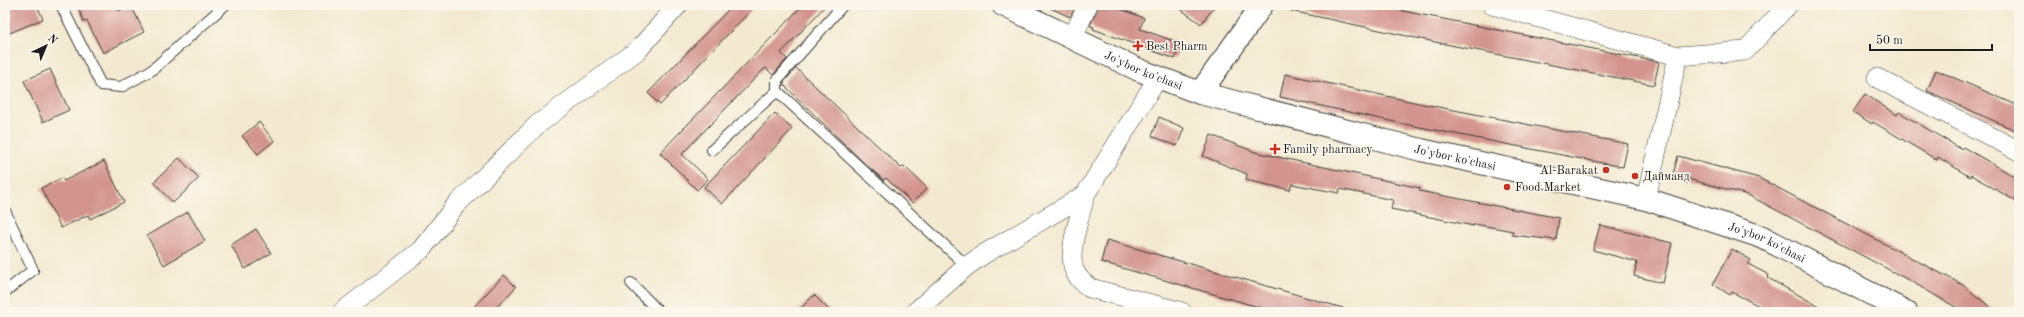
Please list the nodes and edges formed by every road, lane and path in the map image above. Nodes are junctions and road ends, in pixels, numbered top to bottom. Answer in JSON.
{"nodes":[{"id":1,"x":61,"y":5,"type":"edge"},
{"id":2,"x":225,"y":5,"type":"edge"},
{"id":3,"x":678,"y":5,"type":"edge"},
{"id":4,"x":843,"y":5,"type":"edge"},
{"id":5,"x":1003,"y":5,"type":"edge"},
{"id":6,"x":1088,"y":5,"type":"edge"},
{"id":7,"x":1262,"y":5,"type":"edge"},
{"id":8,"x":1492,"y":5,"type":"edge"},
{"id":9,"x":1788,"y":5,"type":"edge"},
{"id":10,"x":1072,"y":38,"type":"junction"},
{"id":11,"x":1678,"y":56,"type":"junction"},
{"id":12,"x":1159,"y":76,"type":"junction"},
{"id":13,"x":1877,"y":78,"type":"dead end"},
{"id":14,"x":777,"y":91,"type":"junction"},
{"id":15,"x":1200,"y":93,"type":"junction"},
{"id":16,"x":712,"y":150,"type":"dead end"},
{"id":17,"x":2019,"y":151,"type":"edge"},
{"id":18,"x":1085,"y":195,"type":"junction"},
{"id":19,"x":1646,"y":199,"type":"junction"},
{"id":20,"x":5,"y":211,"type":"edge"},
{"id":21,"x":967,"y":266,"type":"junction"},
{"id":22,"x":631,"y":283,"type":"dead end"},
{"id":23,"x":5,"y":292,"type":"edge"},
{"id":24,"x":342,"y":312,"type":"edge"},
{"id":25,"x":659,"y":312,"type":"edge"},
{"id":26,"x":915,"y":312,"type":"edge"},
{"id":27,"x":1182,"y":312,"type":"edge"},
{"id":28,"x":1906,"y":312,"type":"edge"}],
"edges":[{"from":1,"to":2,"type":"lane"},
{"from":3,"to":24,"type":"street"},
{"from":4,"to":14,"type":"lane"},
{"from":5,"to":10,"type":"street","name":"Jo'ybor ko'chasi"},
{"from":6,"to":10,"type":"street"},
{"from":7,"to":15,"type":"street"},
{"from":8,"to":11,"type":"street"},
{"from":9,"to":11,"type":"street"},
{"from":10,"to":12,"type":"street","name":"Jo'ybor ko'chasi"},
{"from":11,"to":19,"type":"street"},
{"from":12,"to":15,"type":"street","name":"Jo'ybor ko'chasi"},
{"from":12,"to":18,"type":"street"},
{"from":13,"to":17,"type":"street"},
{"from":14,"to":16,"type":"lane"},
{"from":14,"to":21,"type":"lane"},
{"from":15,"to":19,"type":"street","name":"Jo'ybor ko'chasi"},
{"from":18,"to":21,"type":"street"},
{"from":18,"to":27,"type":"street"},
{"from":19,"to":28,"type":"street","name":"Jo'ybor ko'chasi"},
{"from":20,"to":23,"type":"lane"},
{"from":21,"to":26,"type":"street"},
{"from":22,"to":25,"type":"lane"}]}
